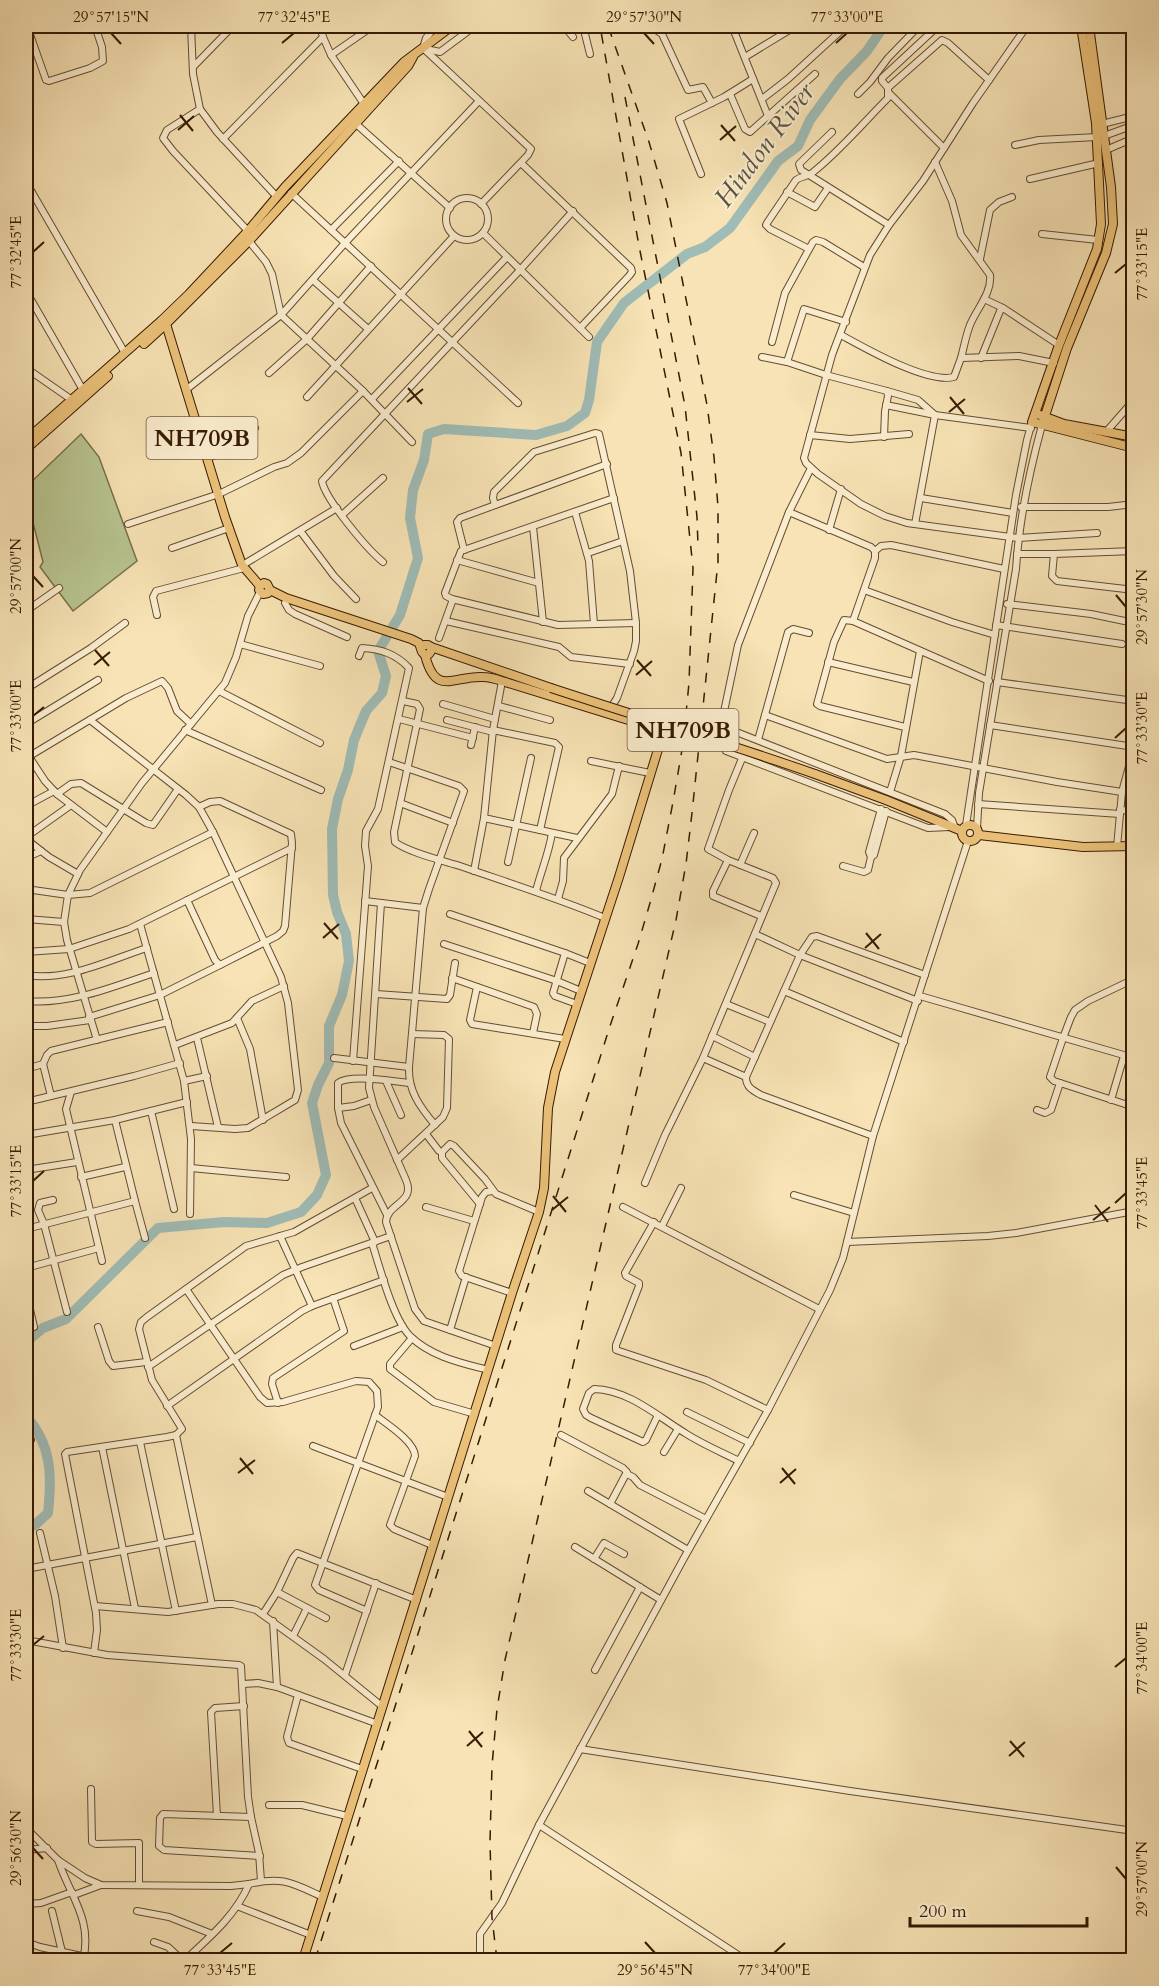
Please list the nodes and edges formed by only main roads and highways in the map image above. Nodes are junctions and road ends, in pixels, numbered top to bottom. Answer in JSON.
{"nodes":[{"id":1,"x":452,"y":26,"type":"edge"},
{"id":2,"x":1081,"y":26,"type":"edge"},
{"id":3,"x":1089,"y":26,"type":"edge"},
{"id":4,"x":366,"y":107,"type":"junction"},
{"id":5,"x":1101,"y":136,"type":"junction"},
{"id":6,"x":164,"y":323,"type":"junction"},
{"id":7,"x":1044,"y":416,"type":"junction"},
{"id":8,"x":1033,"y":421,"type":"junction"},
{"id":9,"x":1042,"y":425,"type":"junction"},
{"id":10,"x":1134,"y":437,"type":"edge"},
{"id":11,"x":26,"y":440,"type":"edge"},
{"id":12,"x":1134,"y":447,"type":"edge"},
{"id":13,"x":26,"y":449,"type":"edge"},
{"id":14,"x":264,"y":589,"type":"junction"},
{"id":15,"x":329,"y":612,"type":"junction"},
{"id":16,"x":426,"y":650,"type":"junction"},
{"id":17,"x":959,"y":828,"type":"junction"},
{"id":18,"x":978,"y":832,"type":"junction"},
{"id":19,"x":1134,"y":846,"type":"edge"},
{"id":20,"x":303,"y":1960,"type":"edge"}],
"edges":[{"from":1,"to":4,"type":"main road"},
{"from":2,"to":5,"type":"main road"},
{"from":3,"to":5,"type":"main road"},
{"from":4,"to":6,"type":"main road"},
{"from":4,"to":6,"type":"main road"},
{"from":5,"to":7,"type":"main road"},
{"from":5,"to":8,"type":"main road"},
{"from":6,"to":11,"type":"highway"},
{"from":6,"to":13,"type":"highway"},
{"from":6,"to":14,"type":"highway","number":"NH709B"},
{"from":7,"to":8,"type":"main road"},
{"from":7,"to":9,"type":"main road"},
{"from":7,"to":10,"type":"main road"},
{"from":8,"to":9,"type":"main road"},
{"from":9,"to":12,"type":"main road"},
{"from":14,"to":15,"type":"highway","number":"NH709B"},
{"from":14,"to":15,"type":"highway","number":"NH709B"},
{"from":15,"to":16,"type":"highway","number":"NH709B"},
{"from":16,"to":17,"type":"highway","number":"NH709B","bridge":true},
{"from":16,"to":20,"type":"main road"},
{"from":17,"to":18,"type":"highway","number":"NH709B"},
{"from":17,"to":18,"type":"highway"},
{"from":18,"to":19,"type":"highway","number":"NH709B"}]}
